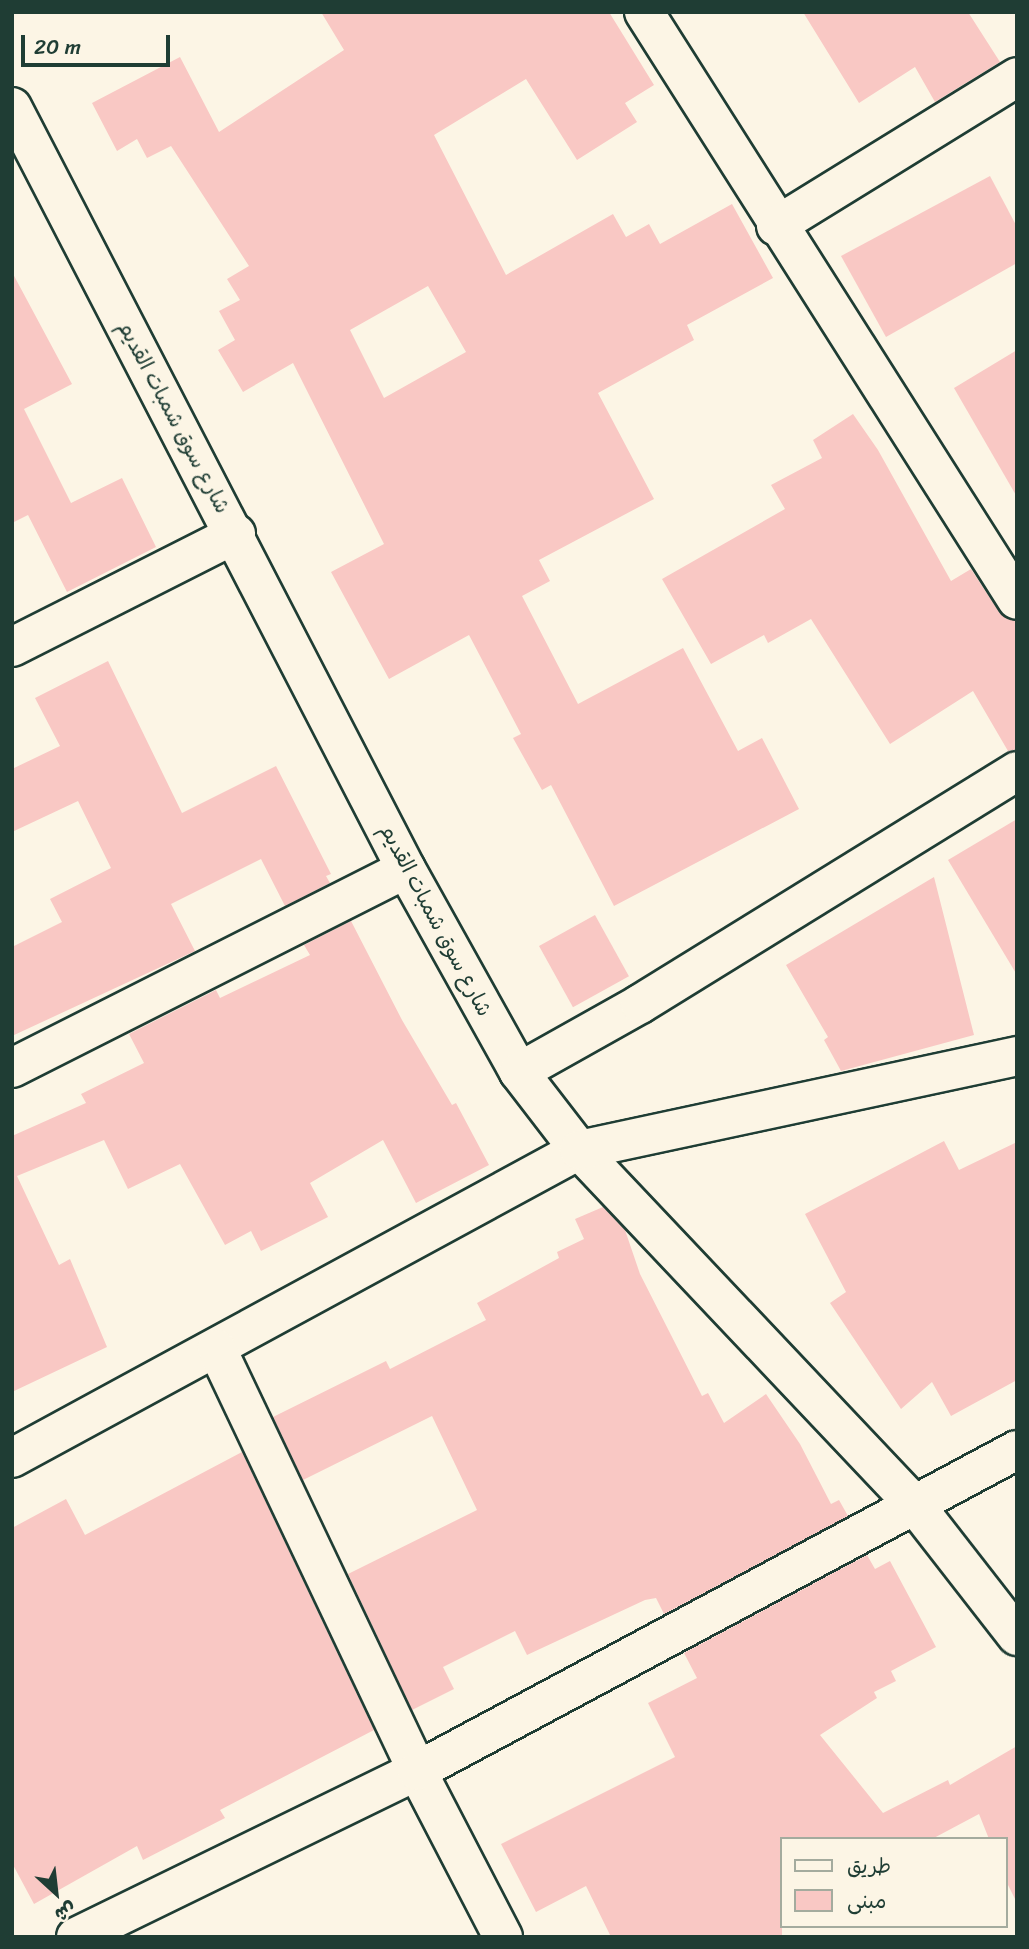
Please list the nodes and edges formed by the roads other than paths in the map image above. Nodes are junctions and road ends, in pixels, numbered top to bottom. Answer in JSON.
{"nodes":[{"id":1,"x":644,"y":12,"type":"edge"},
{"id":2,"x":1017,"y":76,"type":"edge"},
{"id":3,"x":12,"y":107,"type":"edge"},
{"id":4,"x":776,"y":226,"type":"junction"},
{"id":5,"x":236,"y":534,"type":"junction"},
{"id":6,"x":1017,"y":600,"type":"edge"},
{"id":7,"x":12,"y":647,"type":"edge"},
{"id":8,"x":1017,"y":771,"type":"edge"},
{"id":9,"x":407,"y":869,"type":"junction"},
{"id":10,"x":1017,"y":1056,"type":"edge"},
{"id":11,"x":12,"y":1068,"type":"edge"},
{"id":12,"x":519,"y":1072,"type":"junction"},
{"id":13,"x":579,"y":1150,"type":"junction"},
{"id":14,"x":217,"y":1349,"type":"junction"},
{"id":15,"x":1017,"y":1450,"type":"edge"},
{"id":16,"x":12,"y":1458,"type":"edge"},
{"id":17,"x":915,"y":1505,"type":"junction"},
{"id":18,"x":1017,"y":1636,"type":"edge"},
{"id":19,"x":417,"y":1771,"type":"junction"},
{"id":20,"x":76,"y":1937,"type":"edge"},
{"id":21,"x":503,"y":1937,"type":"edge"}],
"edges":[{"from":1,"to":4,"type":"street"},
{"from":2,"to":4,"type":"street"},
{"from":3,"to":5,"type":"street","name":"شارع سوق شمبات القديم"},
{"from":4,"to":6,"type":"street"},
{"from":5,"to":7,"type":"street"},
{"from":5,"to":9,"type":"street","name":"شارع سوق شمبات القديم"},
{"from":8,"to":12,"type":"street"},
{"from":9,"to":11,"type":"street"},
{"from":9,"to":12,"type":"street","name":"شارع سوق شمبات القديم"},
{"from":10,"to":13,"type":"street"},
{"from":12,"to":13,"type":"street","name":"شارع سوق شمبات القديم"},
{"from":13,"to":14,"type":"street"},
{"from":13,"to":17,"type":"street","name":"شارع سوق شمبات القديم"},
{"from":14,"to":16,"type":"street"},
{"from":14,"to":19,"type":"street"},
{"from":15,"to":17,"type":"street"},
{"from":17,"to":18,"type":"street","name":"شارع سوق شمبات القديم"},
{"from":17,"to":19,"type":"street"},
{"from":19,"to":20,"type":"street"},
{"from":19,"to":21,"type":"street"}]}
